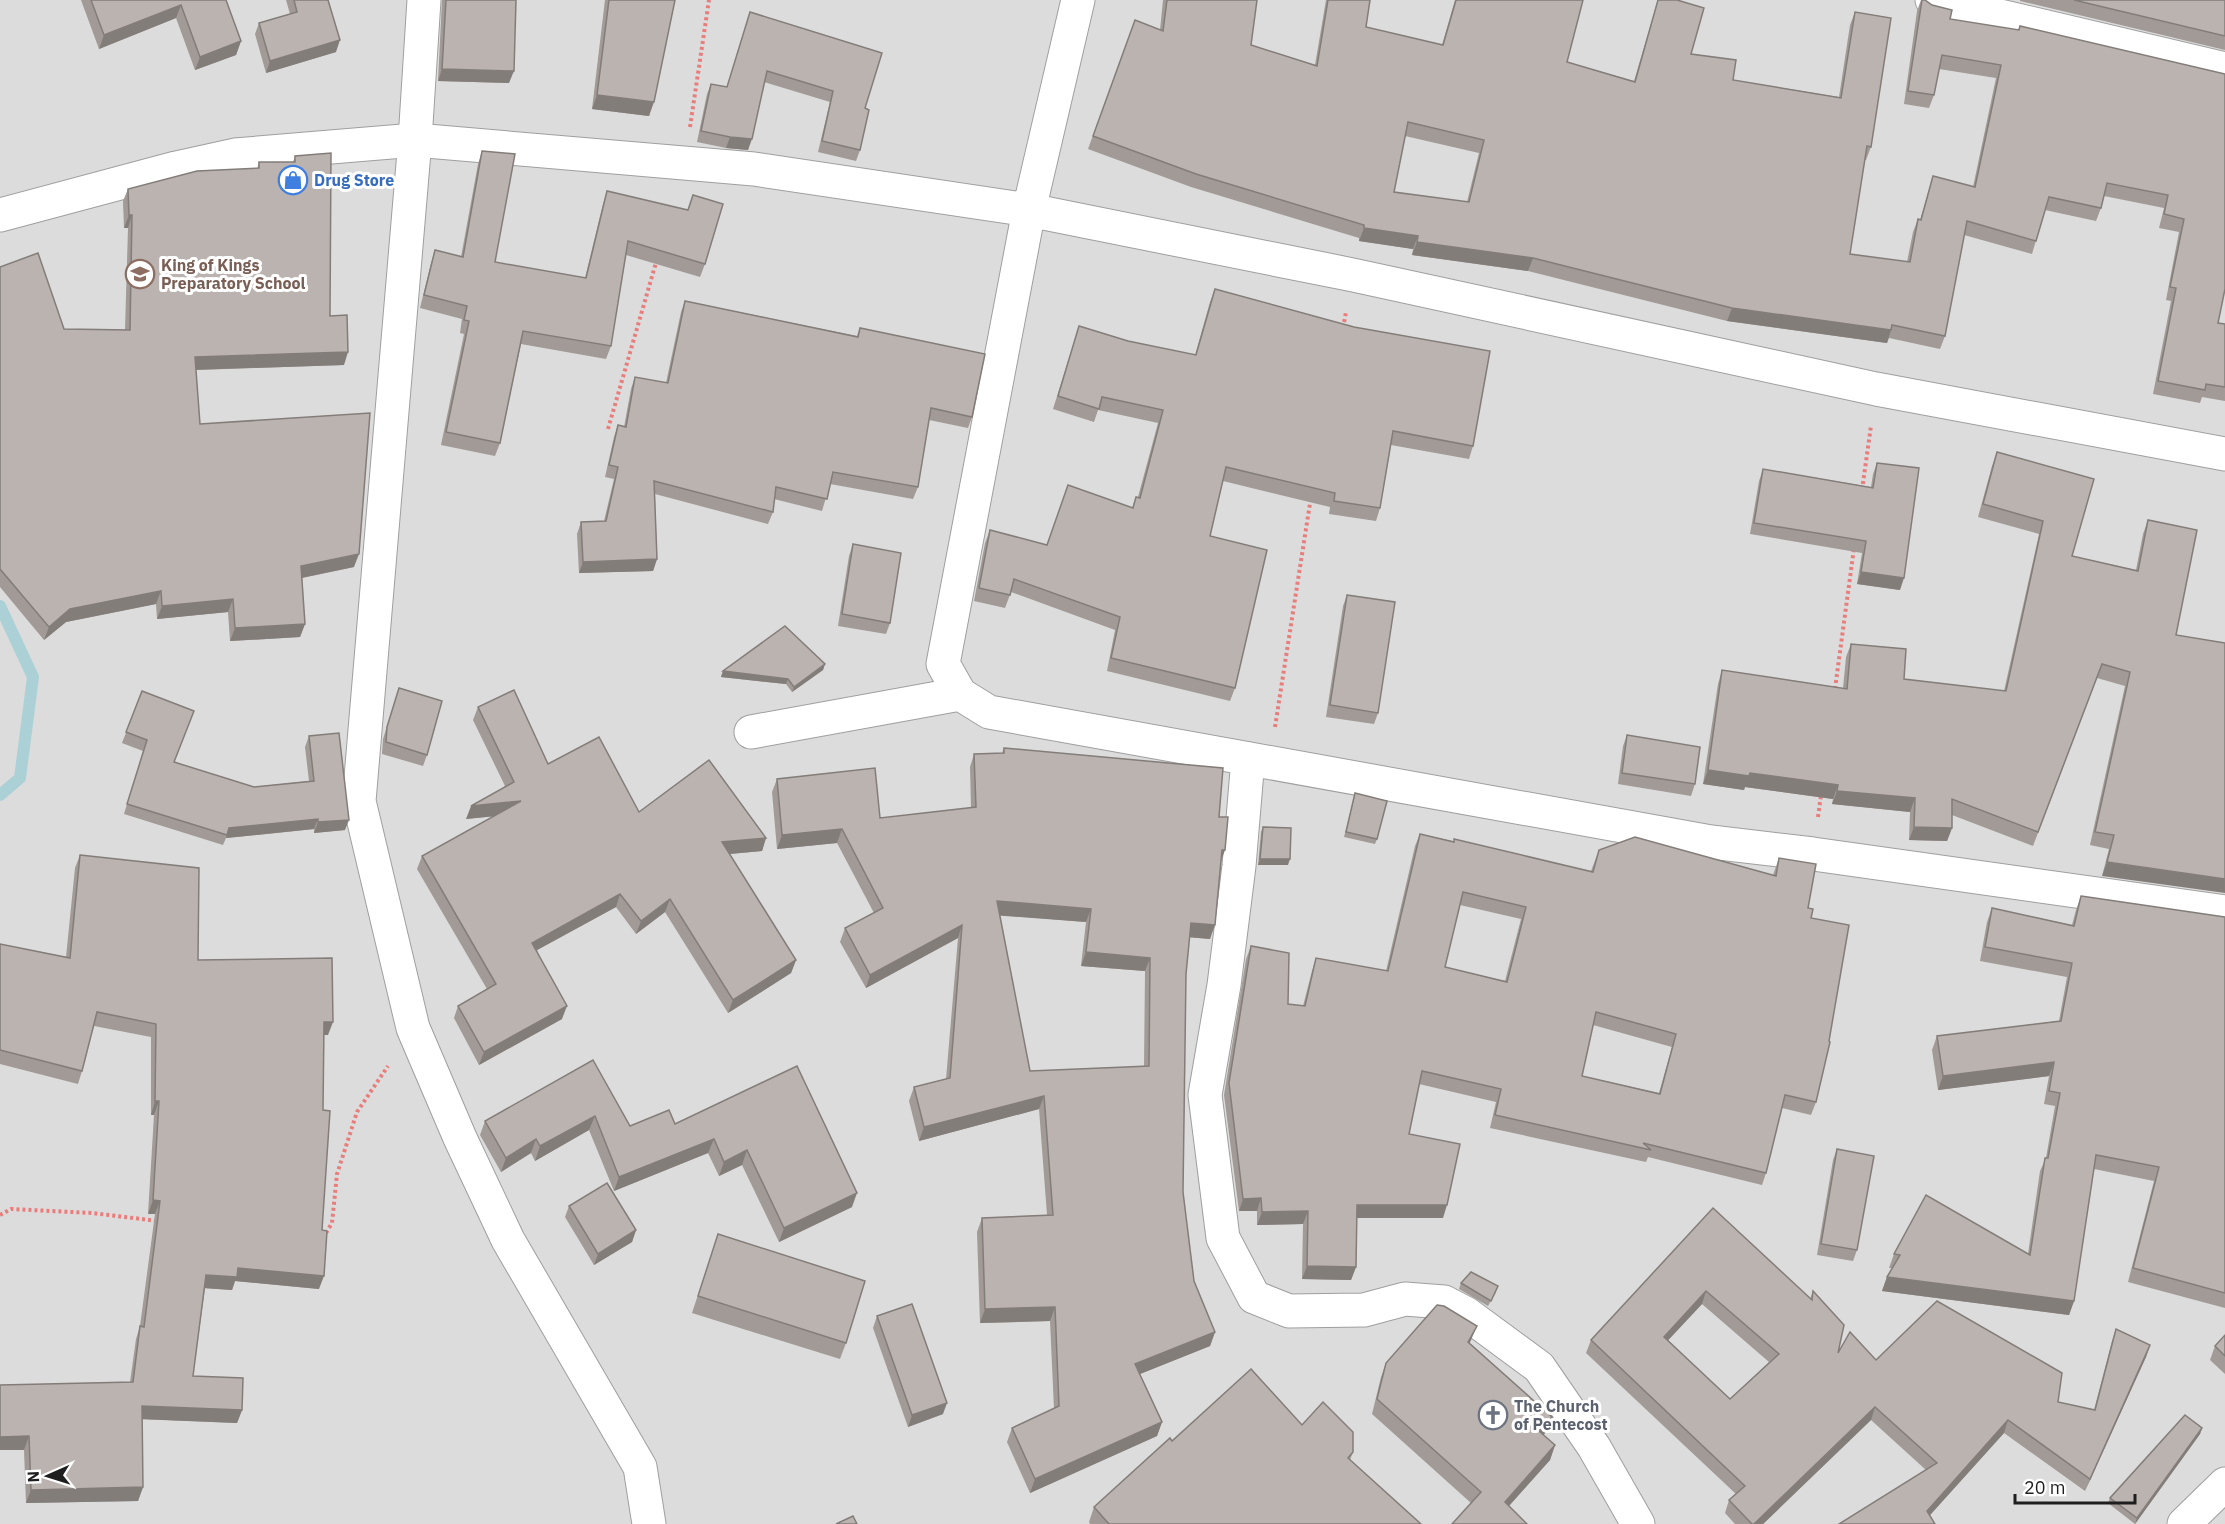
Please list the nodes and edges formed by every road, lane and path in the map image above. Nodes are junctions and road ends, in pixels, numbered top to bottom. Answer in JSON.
{"nodes":[{"id":1,"x":424,"y":0,"type":"edge"},
{"id":2,"x":709,"y":0,"type":"edge"},
{"id":3,"x":1078,"y":0,"type":"edge"},
{"id":4,"x":1932,"y":0,"type":"edge"},
{"id":5,"x":2225,"y":69,"type":"edge"},
{"id":6,"x":415,"y":140,"type":"junction"},
{"id":7,"x":684,"y":163,"type":"junction"},
{"id":8,"x":1029,"y":210,"type":"junction"},
{"id":9,"x":0,"y":215,"type":"edge"},
{"id":10,"x":659,"y":252,"type":"edge"},
{"id":11,"x":1353,"y":275,"type":"junction"},
{"id":12,"x":1342,"y":332,"type":"edge"},
{"id":13,"x":1876,"y":390,"type":"junction"},
{"id":14,"x":608,"y":429,"type":"dead end"},
{"id":15,"x":2225,"y":454,"type":"edge"},
{"id":16,"x":1312,"y":490,"type":"edge"},
{"id":17,"x":1862,"y":494,"type":"edge"},
{"id":18,"x":1855,"y":540,"type":"edge"},
{"id":19,"x":1835,"y":691,"type":"edge"},
{"id":20,"x":960,"y":694,"type":"junction"},
{"id":21,"x":751,"y":732,"type":"dead end"},
{"id":22,"x":1259,"y":762,"type":"junction"},
{"id":23,"x":1822,"y":784,"type":"edge"},
{"id":24,"x":1813,"y":854,"type":"junction"},
{"id":25,"x":2225,"y":912,"type":"edge"},
{"id":26,"x":413,"y":1028,"type":"junction"},
{"id":27,"x":0,"y":1215,"type":"edge"},
{"id":28,"x":162,"y":1222,"type":"edge"},
{"id":29,"x":325,"y":1233,"type":"edge"},
{"id":30,"x":2225,"y":1484,"type":"edge"},
{"id":31,"x":650,"y":1524,"type":"edge"},
{"id":32,"x":1638,"y":1524,"type":"edge"},
{"id":33,"x":2184,"y":1524,"type":"edge"}],
"edges":[{"from":1,"to":6,"type":"street"},
{"from":2,"to":7,"type":"path"},
{"from":3,"to":8,"type":"street"},
{"from":4,"to":5,"type":"street"},
{"from":6,"to":7,"type":"street"},
{"from":6,"to":9,"type":"street"},
{"from":6,"to":26,"type":"street"},
{"from":7,"to":8,"type":"street"},
{"from":8,"to":11,"type":"street"},
{"from":8,"to":20,"type":"street"},
{"from":10,"to":14,"type":"path"},
{"from":11,"to":12,"type":"path"},
{"from":11,"to":13,"type":"street"},
{"from":13,"to":15,"type":"street"},
{"from":13,"to":17,"type":"path"},
{"from":16,"to":22,"type":"path"},
{"from":18,"to":19,"type":"path"},
{"from":20,"to":21,"type":"street"},
{"from":20,"to":22,"type":"street"},
{"from":22,"to":24,"type":"street"},
{"from":22,"to":32,"type":"street"},
{"from":23,"to":24,"type":"path"},
{"from":24,"to":25,"type":"street"},
{"from":26,"to":29,"type":"path"},
{"from":26,"to":31,"type":"street"},
{"from":27,"to":28,"type":"path"},
{"from":30,"to":33,"type":"street"}]}
